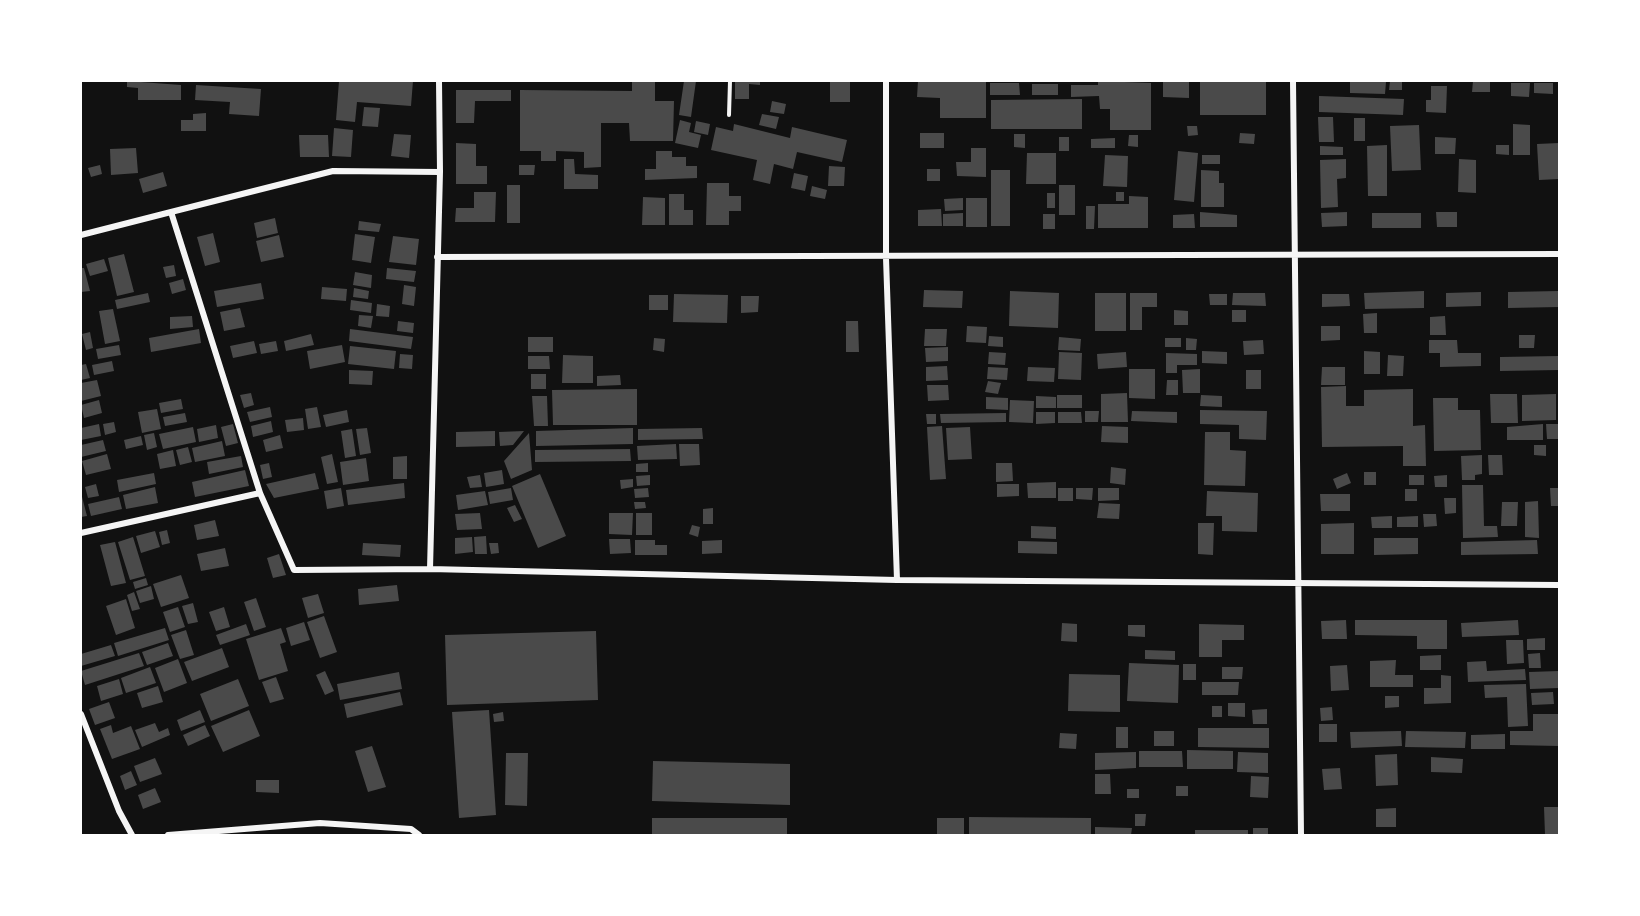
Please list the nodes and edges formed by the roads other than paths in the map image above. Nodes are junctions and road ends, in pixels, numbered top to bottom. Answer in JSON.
{"nodes":[{"id":1,"x":439,"y":81,"type":"edge"},
{"id":2,"x":885,"y":81,"type":"edge"},
{"id":3,"x":1293,"y":81,"type":"edge"},
{"id":4,"x":440,"y":172,"type":"junction"},
{"id":5,"x":171,"y":212,"type":"junction"},
{"id":6,"x":81,"y":236,"type":"edge"},
{"id":7,"x":1293,"y":253,"type":"junction"},
{"id":8,"x":1559,"y":254,"type":"edge"},
{"id":9,"x":437,"y":257,"type":"junction"},
{"id":10,"x":886,"y":258,"type":"junction"},
{"id":11,"x":260,"y":493,"type":"junction"},
{"id":12,"x":81,"y":533,"type":"edge"},
{"id":13,"x":430,"y":569,"type":"junction"},
{"id":14,"x":897,"y":580,"type":"junction"},
{"id":15,"x":1300,"y":585,"type":"junction"},
{"id":16,"x":1559,"y":585,"type":"edge"},
{"id":17,"x":81,"y":714,"type":"edge"},
{"id":18,"x":132,"y":835,"type":"edge"},
{"id":19,"x":168,"y":835,"type":"edge"},
{"id":20,"x":419,"y":835,"type":"edge"},
{"id":21,"x":1301,"y":835,"type":"edge"}],
"edges":[{"from":1,"to":4,"type":"street"},
{"from":2,"to":10,"type":"street"},
{"from":3,"to":7,"type":"street"},
{"from":4,"to":5,"type":"street"},
{"from":4,"to":9,"type":"street"},
{"from":5,"to":6,"type":"street"},
{"from":5,"to":11,"type":"street"},
{"from":7,"to":8,"type":"street"},
{"from":7,"to":10,"type":"street"},
{"from":7,"to":15,"type":"street"},
{"from":9,"to":10,"type":"street"},
{"from":9,"to":13,"type":"street"},
{"from":10,"to":14,"type":"street"},
{"from":11,"to":12,"type":"street"},
{"from":11,"to":13,"type":"street"},
{"from":13,"to":14,"type":"street"},
{"from":14,"to":15,"type":"street"},
{"from":15,"to":16,"type":"street"},
{"from":15,"to":21,"type":"street"},
{"from":17,"to":18,"type":"street"},
{"from":19,"to":20,"type":"street"}]}
